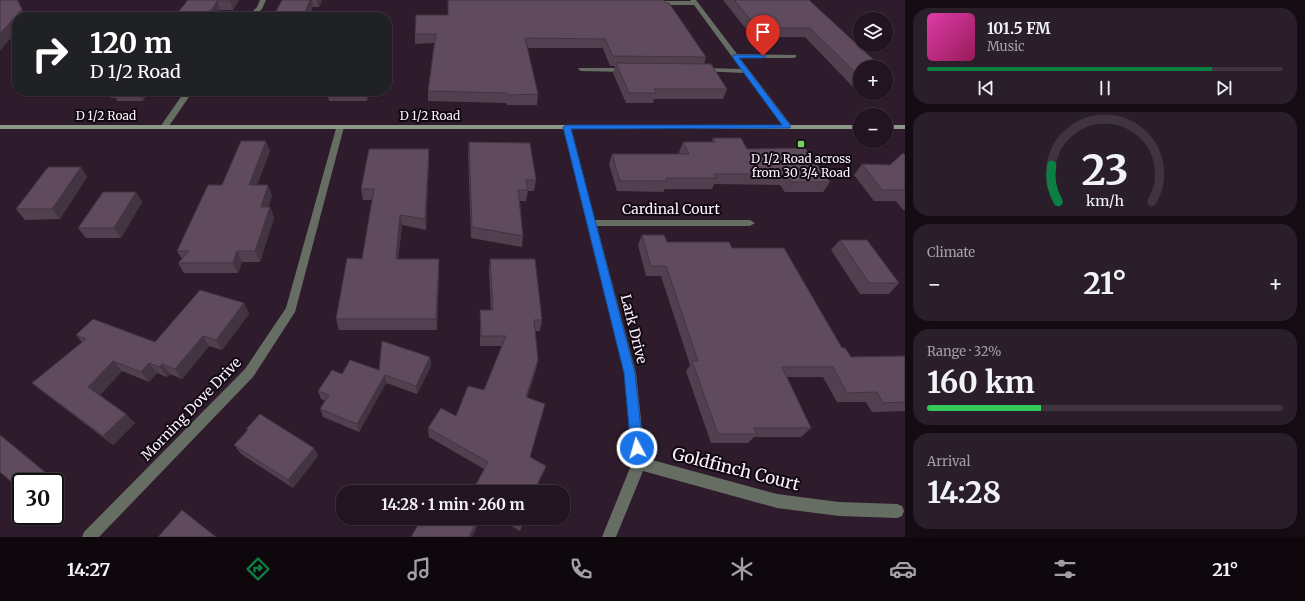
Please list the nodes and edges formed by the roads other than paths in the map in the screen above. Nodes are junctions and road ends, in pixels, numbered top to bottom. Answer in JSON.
{"nodes":[{"id":1,"x":263,"y":0,"type":"edge"},
{"id":2,"x":694,"y":1,"type":"edge"},
{"id":3,"x":650,"y":3,"type":"edge"},
{"id":4,"x":256,"y":12,"type":"edge"},
{"id":5,"x":735,"y":56,"type":"junction"},
{"id":6,"x":794,"y":56,"type":"dead end"},
{"id":7,"x":581,"y":69,"type":"dead end"},
{"id":8,"x":634,"y":70,"type":"edge"},
{"id":9,"x":694,"y":70,"type":"edge"},
{"id":10,"x":746,"y":71,"type":"junction"},
{"id":11,"x":186,"y":96,"type":"edge"},
{"id":12,"x":0,"y":127,"type":"edge"},
{"id":13,"x":164,"y":127,"type":"junction"},
{"id":14,"x":340,"y":127,"type":"junction"},
{"id":15,"x":567,"y":127,"type":"junction"},
{"id":16,"x":788,"y":127,"type":"junction"},
{"id":17,"x":853,"y":127,"type":"edge"},
{"id":18,"x":893,"y":127,"type":"edge"},
{"id":19,"x":905,"y":127,"type":"edge"},
{"id":20,"x":591,"y":223,"type":"junction"},
{"id":21,"x":750,"y":223,"type":"dead end"},
{"id":22,"x":639,"y":463,"type":"junction"},
{"id":23,"x":897,"y":511,"type":"dead end"},
{"id":24,"x":88,"y":537,"type":"edge"},
{"id":25,"x":609,"y":537,"type":"edge"}],
"edges":[{"from":1,"to":4,"type":"street"},
{"from":2,"to":3,"type":"street"},
{"from":2,"to":5,"type":"street"},
{"from":5,"to":6,"type":"street"},
{"from":5,"to":10,"type":"street"},
{"from":7,"to":8,"type":"street"},
{"from":9,"to":10,"type":"street"},
{"from":10,"to":16,"type":"street"},
{"from":11,"to":13,"type":"street"},
{"from":12,"to":13,"type":"main road","name":"D 1/2 Road"},
{"from":13,"to":14,"type":"main road","name":"D 1/2 Road"},
{"from":14,"to":15,"type":"main road","name":"D 1/2 Road"},
{"from":14,"to":24,"type":"street","name":"Morning Dove Drive"},
{"from":15,"to":16,"type":"main road","name":"D 1/2 Road"},
{"from":15,"to":20,"type":"street","name":"Lark Drive"},
{"from":16,"to":17,"type":"main road","name":"D 1/2 Road"},
{"from":18,"to":19,"type":"main road"},
{"from":20,"to":21,"type":"street","name":"Cardinal Court"},
{"from":20,"to":22,"type":"street","name":"Lark Drive"},
{"from":22,"to":23,"type":"street","name":"Goldfinch Court"},
{"from":22,"to":25,"type":"street","name":"Lark Drive"}]}
